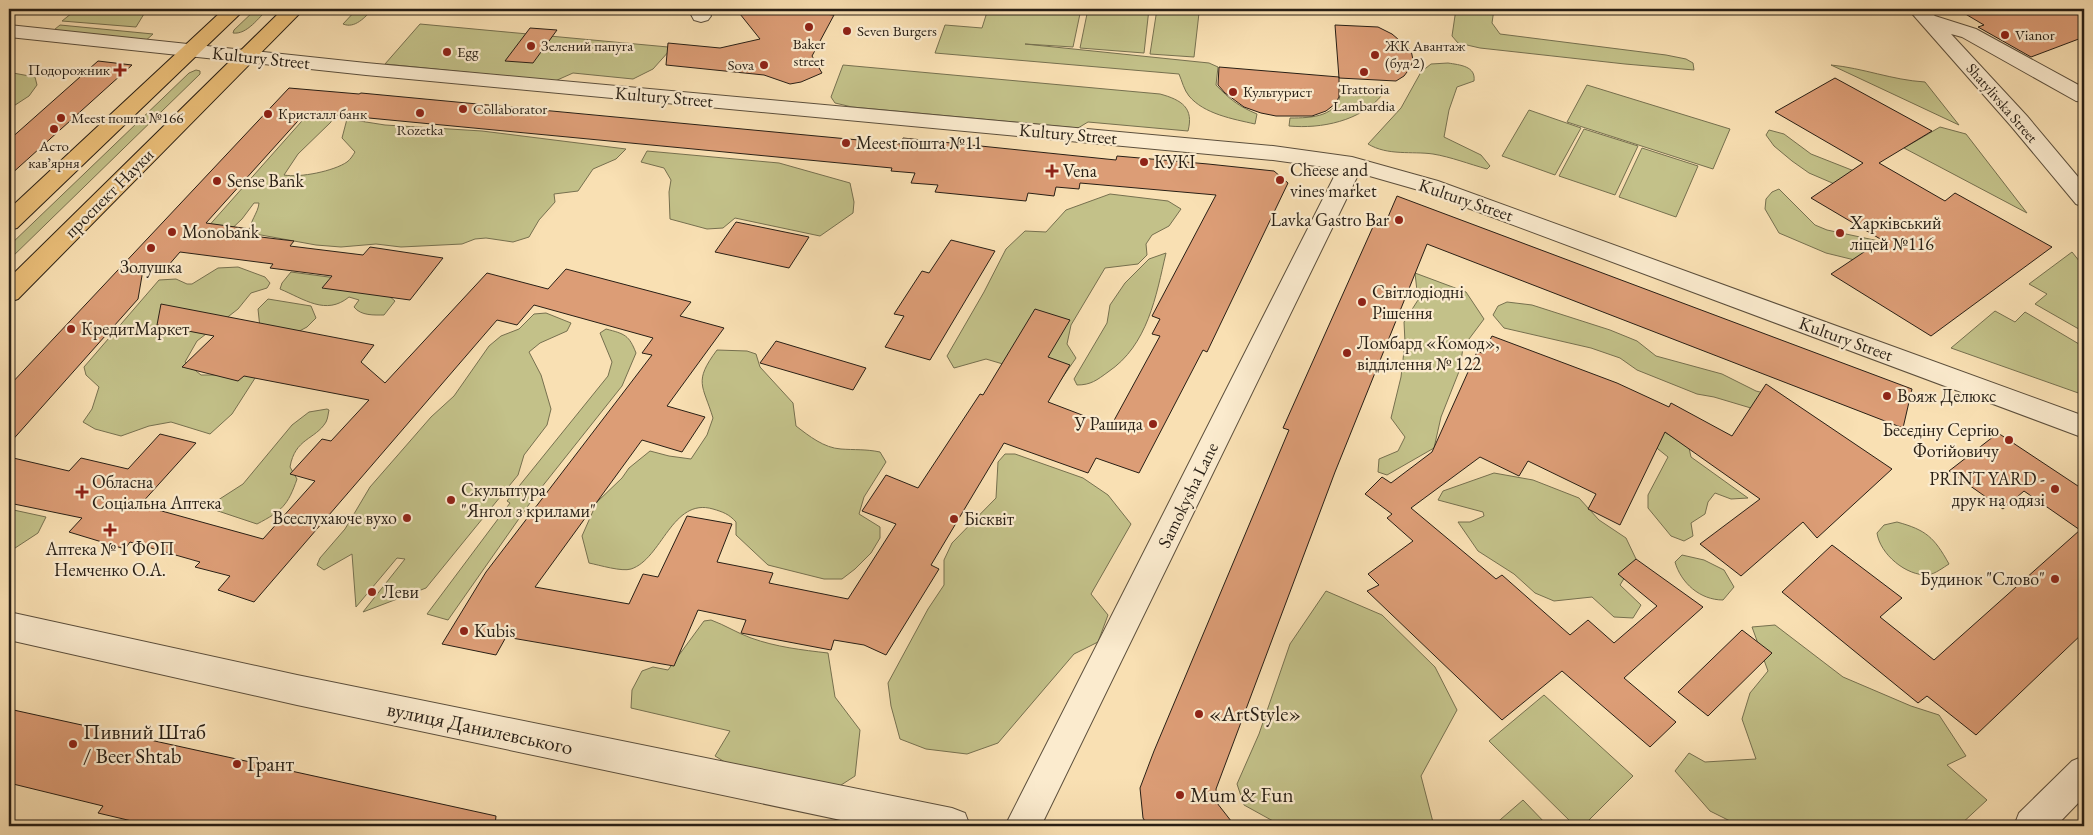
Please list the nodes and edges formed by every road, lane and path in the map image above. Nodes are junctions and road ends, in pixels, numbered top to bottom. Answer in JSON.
{"nodes":[{"id":1,"x":236,"y":9,"type":"edge"},
{"id":2,"x":294,"y":9,"type":"edge"},
{"id":3,"x":1924,"y":14,"type":"edge"},
{"id":4,"x":9,"y":31,"type":"edge"},
{"id":5,"x":191,"y":51,"type":"junction"},
{"id":6,"x":246,"y":57,"type":"junction"},
{"id":7,"x":2084,"y":96,"type":"edge"},
{"id":8,"x":1352,"y":164,"type":"junction"},
{"id":9,"x":2084,"y":199,"type":"edge"},
{"id":10,"x":9,"y":222,"type":"edge"},
{"id":11,"x":9,"y":293,"type":"edge"},
{"id":12,"x":2084,"y":427,"type":"edge"},
{"id":13,"x":9,"y":626,"type":"edge"},
{"id":14,"x":2084,"y":773,"type":"edge"},
{"id":15,"x":952,"y":826,"type":"edge"},
{"id":16,"x":1023,"y":826,"type":"edge"},
{"id":17,"x":2032,"y":826,"type":"edge"}],
"edges":[{"from":1,"to":5,"type":"main road"},
{"from":2,"to":6,"type":"main road","name":"проспект Науки"},
{"from":3,"to":7,"type":"street"},
{"from":3,"to":9,"type":"street","name":"Shatylivska Street"},
{"from":4,"to":5,"type":"street","name":"Kultury Street"},
{"from":5,"to":6,"type":"street","name":"Kultury Street"},
{"from":5,"to":10,"type":"main road"},
{"from":6,"to":8,"type":"street","name":"Kultury Street"},
{"from":6,"to":11,"type":"main road","name":"проспект Науки"},
{"from":8,"to":12,"type":"street","name":"Kultury Street"},
{"from":8,"to":16,"type":"street","name":"Samokysha Lane"},
{"from":13,"to":15,"type":"street","name":"вулиця Данилевського"},
{"from":14,"to":17,"type":"street"}]}
